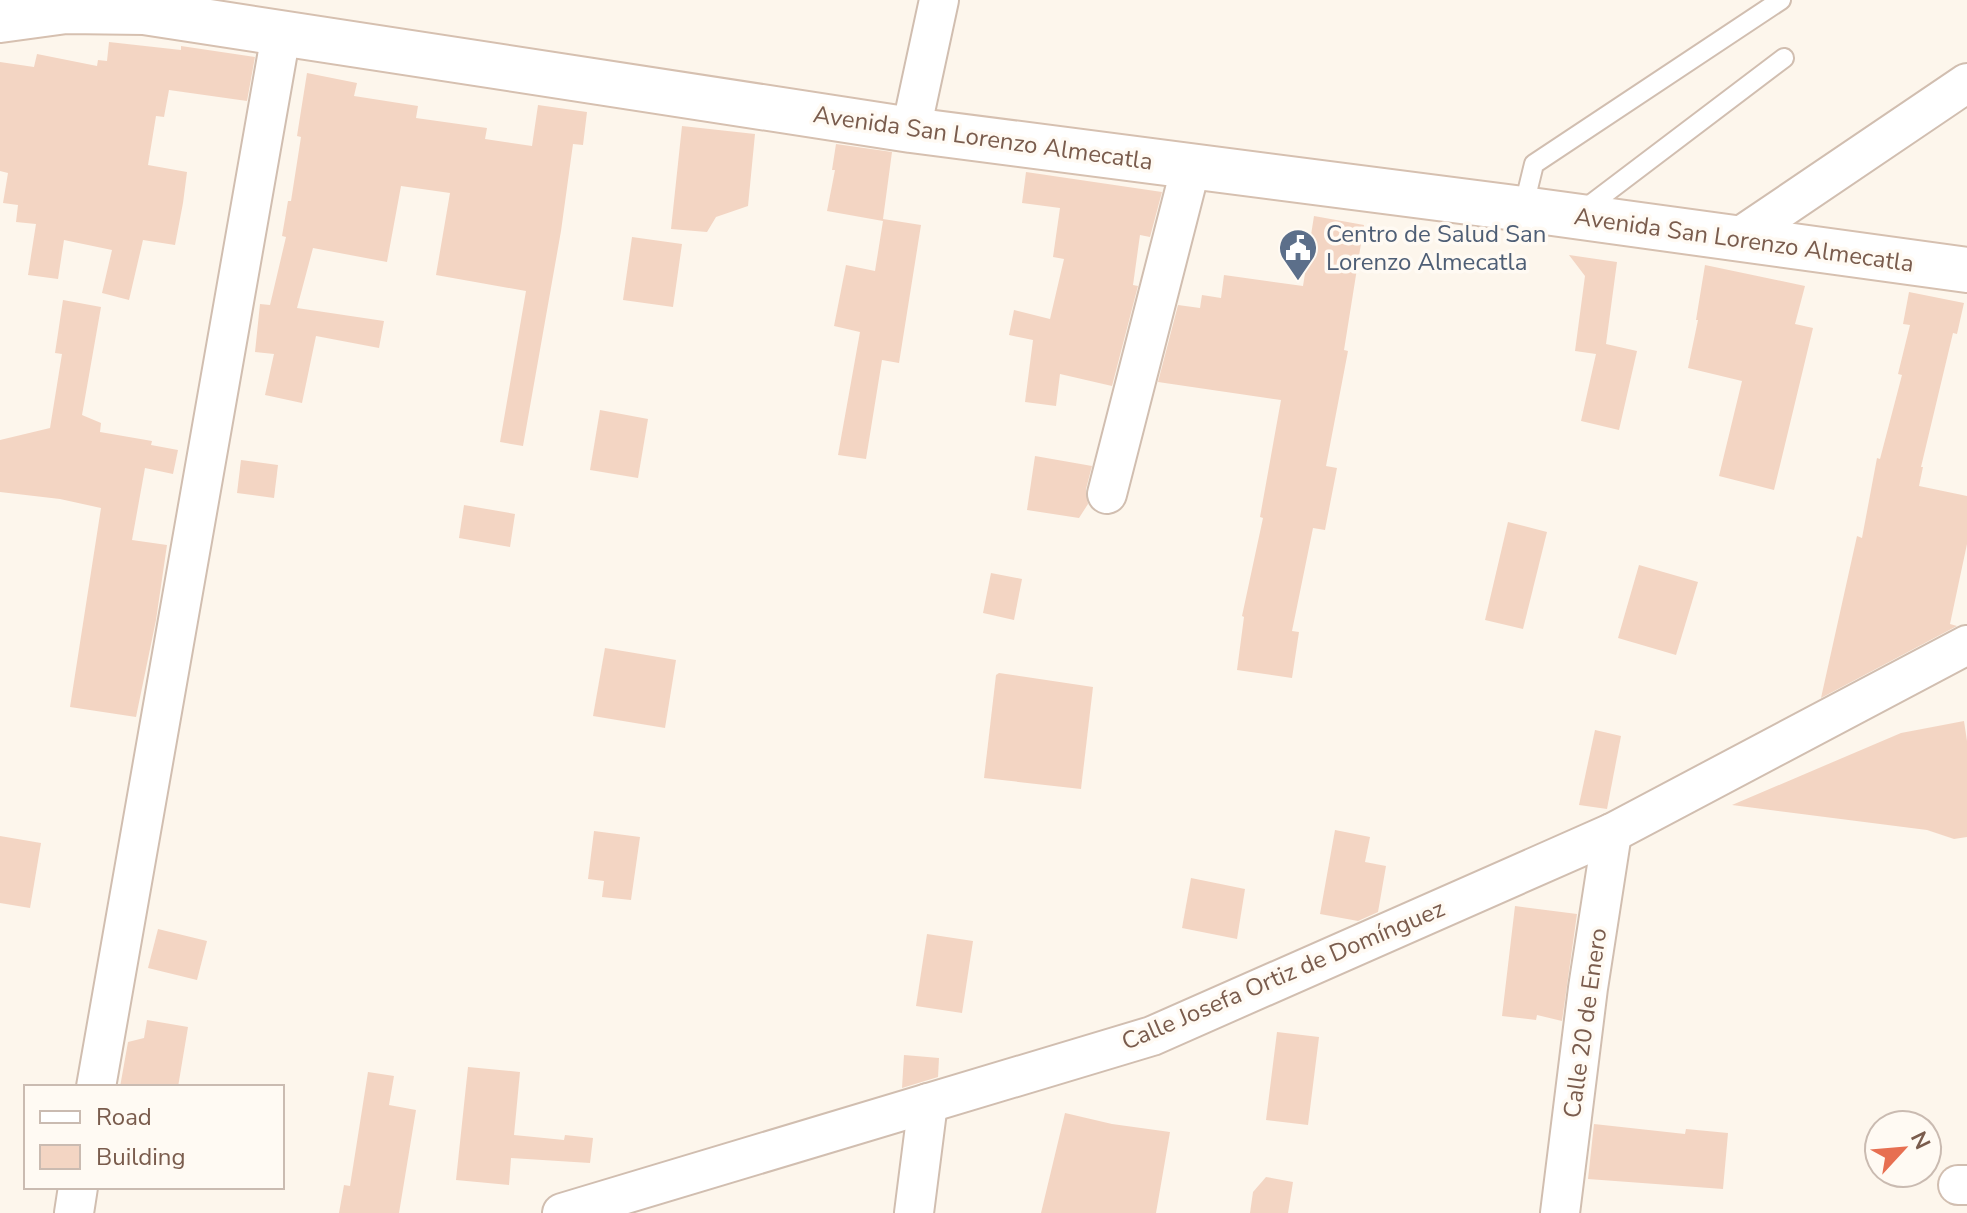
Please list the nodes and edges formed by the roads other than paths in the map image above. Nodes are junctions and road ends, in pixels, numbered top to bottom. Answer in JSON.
{"nodes":[{"id":1,"x":939,"y":0,"type":"edge"},
{"id":2,"x":1781,"y":0,"type":"edge"},
{"id":3,"x":0,"y":20,"type":"edge"},
{"id":4,"x":281,"y":34,"type":"junction"},
{"id":5,"x":1784,"y":58,"type":"dead end"},
{"id":6,"x":1967,"y":83,"type":"edge"},
{"id":7,"x":911,"y":130,"type":"junction"},
{"id":8,"x":1191,"y":166,"type":"junction"},
{"id":9,"x":1523,"y":209,"type":"junction"},
{"id":10,"x":1574,"y":217,"type":"junction"},
{"id":11,"x":1738,"y":238,"type":"junction"},
{"id":12,"x":1967,"y":270,"type":"edge"},
{"id":13,"x":1107,"y":494,"type":"dead end"},
{"id":14,"x":1967,"y":645,"type":"edge"},
{"id":15,"x":1612,"y":833,"type":"junction"},
{"id":16,"x":96,"y":1085,"type":"edge"},
{"id":17,"x":928,"y":1103,"type":"junction"},
{"id":18,"x":78,"y":1189,"type":"edge"},
{"id":19,"x":74,"y":1213,"type":"edge"},
{"id":20,"x":562,"y":1213,"type":"edge"},
{"id":21,"x":914,"y":1213,"type":"edge"},
{"id":22,"x":1560,"y":1213,"type":"edge"}],
"edges":[{"from":1,"to":7,"type":"street"},
{"from":2,"to":9,"type":"lane"},
{"from":3,"to":4,"type":"main road","name":"Avenida San Lorenzo Almecatla"},
{"from":4,"to":7,"type":"main road","name":"Avenida San Lorenzo Almecatla"},
{"from":4,"to":16,"type":"street"},
{"from":5,"to":10,"type":"lane"},
{"from":6,"to":11,"type":"street"},
{"from":7,"to":8,"type":"main road","name":"Avenida San Lorenzo Almecatla"},
{"from":8,"to":9,"type":"main road","name":"Avenida San Lorenzo Almecatla"},
{"from":8,"to":13,"type":"street"},
{"from":9,"to":10,"type":"main road","name":"Avenida San Lorenzo Almecatla"},
{"from":10,"to":11,"type":"main road","name":"Avenida San Lorenzo Almecatla"},
{"from":11,"to":12,"type":"main road","name":"Avenida San Lorenzo Almecatla"},
{"from":14,"to":15,"type":"street","name":"Calle Josefa Ortiz de Domínguez"},
{"from":15,"to":17,"type":"street","name":"Calle Josefa Ortiz de Domínguez"},
{"from":15,"to":22,"type":"street","name":"Calle 20 de Enero"},
{"from":17,"to":20,"type":"street","name":"Calle Josefa Ortiz de Domínguez"},
{"from":17,"to":21,"type":"street"},
{"from":18,"to":19,"type":"street"}]}
